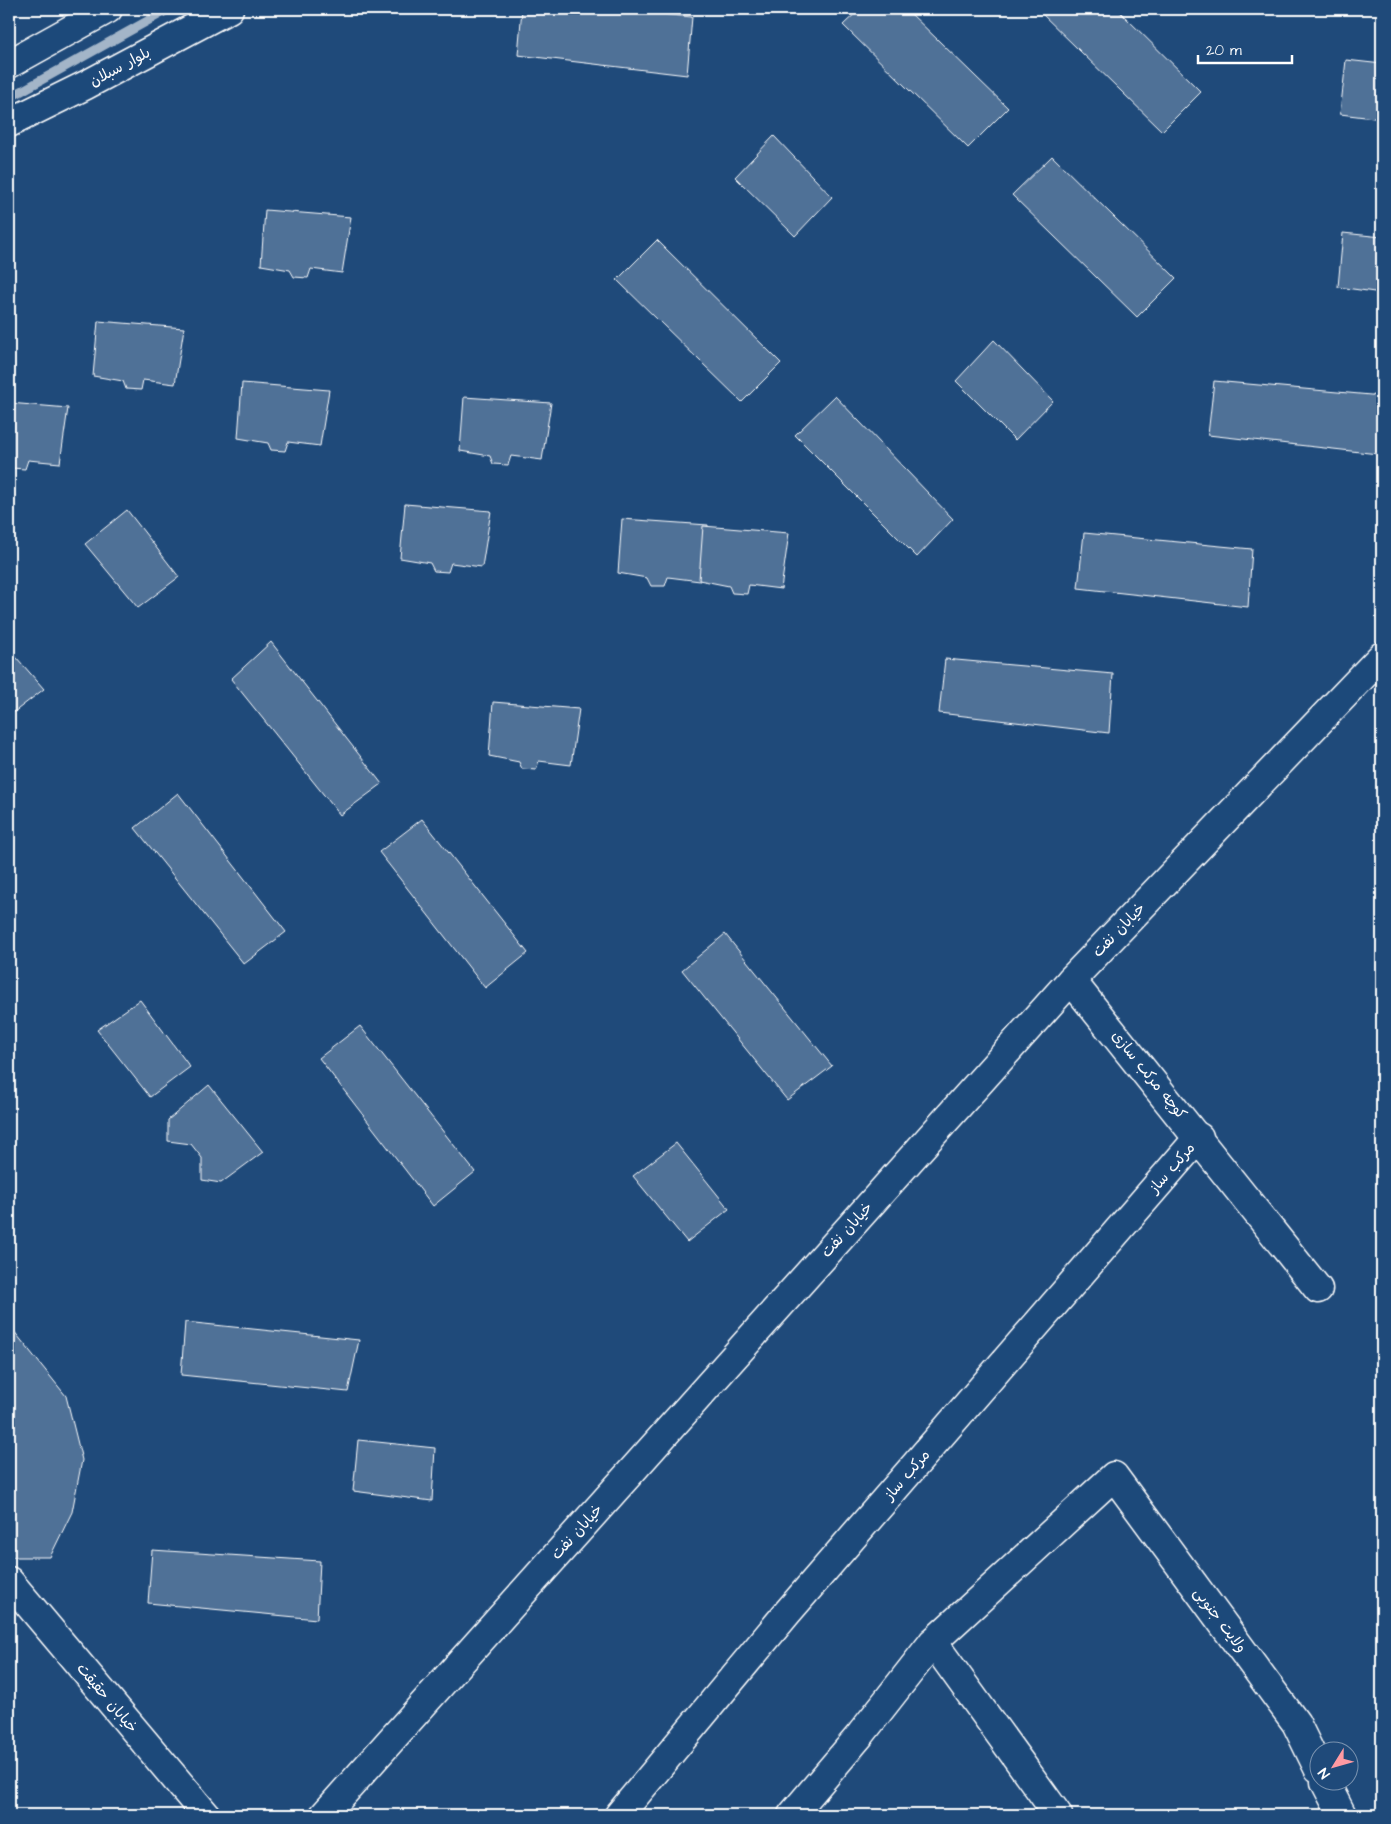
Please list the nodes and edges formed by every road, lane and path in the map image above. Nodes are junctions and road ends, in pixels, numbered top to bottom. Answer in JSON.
{"nodes":[{"id":1,"x":108,"y":9,"type":"edge"},
{"id":2,"x":229,"y":9,"type":"edge"},
{"id":3,"x":9,"y":64,"type":"edge"},
{"id":4,"x":9,"y":123,"type":"edge"},
{"id":5,"x":1382,"y":656,"type":"edge"},
{"id":6,"x":1071,"y":980,"type":"junction"},
{"id":7,"x":1199,"y":1137,"type":"junction"},
{"id":8,"x":1318,"y":1289,"type":"dead end"},
{"id":9,"x":9,"y":1581,"type":"edge"},
{"id":10,"x":933,"y":1642,"type":"junction"},
{"id":11,"x":1308,"y":1748,"type":"edge"},
{"id":12,"x":1330,"y":1792,"type":"edge"},
{"id":13,"x":206,"y":1815,"type":"edge"},
{"id":14,"x":324,"y":1815,"type":"edge"},
{"id":15,"x":619,"y":1815,"type":"edge"},
{"id":16,"x":792,"y":1815,"type":"edge"},
{"id":17,"x":1058,"y":1815,"type":"edge"},
{"id":18,"x":1342,"y":1815,"type":"edge"}],
"edges":[{"from":1,"to":3,"type":"street"},
{"from":2,"to":4,"type":"street","name":"بلوار سبلان"},
{"from":5,"to":6,"type":"street","name":"خیابان نفت"},
{"from":6,"to":7,"type":"street","name":"کوچه مرکب سازی"},
{"from":6,"to":14,"type":"street","name":"خیابان نفت"},
{"from":7,"to":8,"type":"street","name":"کوچه مرکب سازی"},
{"from":7,"to":15,"type":"street","name":"مرکب ساز"},
{"from":9,"to":13,"type":"street","name":"خیابان حقیقت"},
{"from":10,"to":11,"type":"street","name":"ولایت جنوبی"},
{"from":10,"to":16,"type":"street"},
{"from":10,"to":17,"type":"street"},
{"from":12,"to":18,"type":"street"}]}
